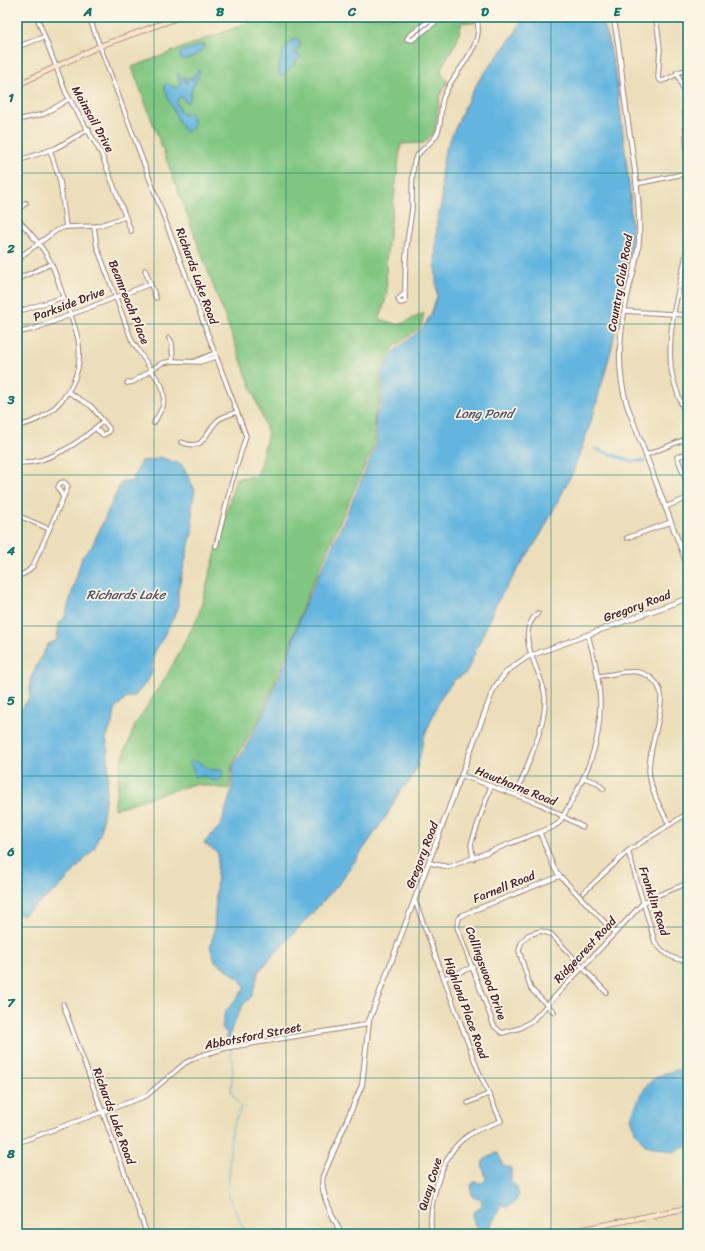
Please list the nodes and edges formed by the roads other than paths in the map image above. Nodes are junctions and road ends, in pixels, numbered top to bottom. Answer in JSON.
{"nodes":[{"id":1,"x":37,"y":17,"type":"edge"},
{"id":2,"x":89,"y":17,"type":"edge"},
{"id":3,"x":180,"y":17,"type":"edge"},
{"id":4,"x":434,"y":17,"type":"edge"},
{"id":5,"x":442,"y":17,"type":"edge"},
{"id":6,"x":476,"y":17,"type":"edge"},
{"id":7,"x":613,"y":17,"type":"edge"},
{"id":8,"x":656,"y":17,"type":"edge"},
{"id":9,"x":44,"y":37,"type":"junction"},
{"id":10,"x":100,"y":46,"type":"junction"},
{"id":11,"x":17,"y":47,"type":"edge"},
{"id":12,"x":55,"y":66,"type":"junction"},
{"id":13,"x":688,"y":68,"type":"edge"},
{"id":14,"x":677,"y":72,"type":"junction"},
{"id":15,"x":17,"y":85,"type":"edge"},
{"id":16,"x":69,"y":99,"type":"junction"},
{"id":17,"x":17,"y":120,"type":"edge"},
{"id":18,"x":89,"y":129,"type":"junction"},
{"id":19,"x":50,"y":150,"type":"junction"},
{"id":20,"x":17,"y":161,"type":"edge"},
{"id":21,"x":688,"y":173,"type":"edge"},
{"id":22,"x":636,"y":184,"type":"junction"},
{"id":23,"x":688,"y":190,"type":"edge"},
{"id":24,"x":26,"y":203,"type":"dead end"},
{"id":25,"x":17,"y":210,"type":"edge"},
{"id":26,"x":125,"y":217,"type":"junction"},
{"id":27,"x":17,"y":218,"type":"edge"},
{"id":28,"x":66,"y":227,"type":"junction"},
{"id":29,"x":94,"y":227,"type":"junction"},
{"id":30,"x":131,"y":231,"type":"dead end"},
{"id":31,"x":38,"y":244,"type":"junction"},
{"id":32,"x":688,"y":246,"type":"edge"},
{"id":33,"x":17,"y":253,"type":"edge"},
{"id":34,"x":19,"y":259,"type":"edge"},
{"id":35,"x":51,"y":264,"type":"junction"},
{"id":36,"x":145,"y":270,"type":"dead end"},
{"id":37,"x":17,"y":279,"type":"edge"},
{"id":38,"x":150,"y":284,"type":"junction"},
{"id":39,"x":405,"y":293,"type":"dead end"},
{"id":40,"x":64,"y":297,"type":"junction"},
{"id":41,"x":116,"y":297,"type":"junction"},
{"id":42,"x":156,"y":298,"type":"dead end"},
{"id":43,"x":624,"y":310,"type":"junction"},
{"id":44,"x":17,"y":312,"type":"edge"},
{"id":45,"x":70,"y":314,"type":"junction"},
{"id":46,"x":674,"y":314,"type":"junction"},
{"id":47,"x":688,"y":315,"type":"edge"},
{"id":48,"x":17,"y":333,"type":"edge"},
{"id":49,"x":169,"y":338,"type":"dead end"},
{"id":50,"x":215,"y":355,"type":"junction"},
{"id":51,"x":173,"y":361,"type":"junction"},
{"id":52,"x":151,"y":369,"type":"junction"},
{"id":53,"x":127,"y":383,"type":"dead end"},
{"id":54,"x":68,"y":392,"type":"junction"},
{"id":55,"x":237,"y":412,"type":"junction"},
{"id":56,"x":103,"y":420,"type":"junction"},
{"id":57,"x":688,"y":422,"type":"edge"},
{"id":58,"x":154,"y":423,"type":"dead end"},
{"id":59,"x":17,"y":426,"type":"edge"},
{"id":60,"x":95,"y":428,"type":"junction"},
{"id":61,"x":688,"y":438,"type":"edge"},
{"id":62,"x":181,"y":442,"type":"dead end"},
{"id":63,"x":688,"y":453,"type":"edge"},
{"id":64,"x":646,"y":454,"type":"junction"},
{"id":65,"x":17,"y":463,"type":"edge"},
{"id":66,"x":688,"y":485,"type":"edge"},
{"id":67,"x":63,"y":497,"type":"dead end"},
{"id":68,"x":688,"y":498,"type":"edge"},
{"id":69,"x":665,"y":507,"type":"junction"},
{"id":70,"x":17,"y":515,"type":"edge"},
{"id":71,"x":671,"y":522,"type":"junction"},
{"id":72,"x":49,"y":529,"type":"junction"},
{"id":73,"x":627,"y":538,"type":"dead end"},
{"id":74,"x":216,"y":546,"type":"dead end"},
{"id":75,"x":688,"y":567,"type":"edge"},
{"id":76,"x":17,"y":577,"type":"edge"},
{"id":77,"x":688,"y":598,"type":"edge"},
{"id":78,"x":17,"y":611,"type":"edge"},
{"id":79,"x":538,"y":613,"type":"dead end"},
{"id":80,"x":18,"y":624,"type":"edge"},
{"id":81,"x":588,"y":635,"type":"junction"},
{"id":82,"x":532,"y":655,"type":"junction"},
{"id":83,"x":598,"y":676,"type":"junction"},
{"id":84,"x":461,"y":775,"type":"junction"},
{"id":85,"x":584,"y":778,"type":"junction"},
{"id":86,"x":491,"y":786,"type":"junction"},
{"id":87,"x":604,"y":789,"type":"dead end"},
{"id":88,"x":516,"y":795,"type":"junction"},
{"id":89,"x":688,"y":813,"type":"edge"},
{"id":90,"x":563,"y":817,"type":"junction"},
{"id":91,"x":669,"y":824,"type":"junction"},
{"id":92,"x":583,"y":827,"type":"dead end"},
{"id":93,"x":540,"y":832,"type":"junction"},
{"id":94,"x":628,"y":851,"type":"junction"},
{"id":95,"x":473,"y":859,"type":"junction"},
{"id":96,"x":430,"y":863,"type":"junction"},
{"id":97,"x":560,"y":876,"type":"junction"},
{"id":98,"x":688,"y":883,"type":"edge"},
{"id":99,"x":584,"y":893,"type":"dead end"},
{"id":100,"x":415,"y":902,"type":"junction"},
{"id":101,"x":643,"y":904,"type":"junction"},
{"id":102,"x":458,"y":920,"type":"joint"},
{"id":103,"x":615,"y":933,"type":"junction"},
{"id":104,"x":688,"y":960,"type":"edge"},
{"id":105,"x":583,"y":967,"type":"junction"},
{"id":106,"x":472,"y":968,"type":"junction"},
{"id":107,"x":445,"y":978,"type":"junction"},
{"id":108,"x":606,"y":992,"type":"dead end"},
{"id":109,"x":63,"y":1004,"type":"dead end"},
{"id":110,"x":548,"y":1005,"type":"junction"},
{"id":111,"x":554,"y":1012,"type":"dead end"},
{"id":112,"x":369,"y":1021,"type":"junction"},
{"id":113,"x":499,"y":1032,"type":"joint"},
{"id":114,"x":488,"y":1094,"type":"junction"},
{"id":115,"x":468,"y":1103,"type":"dead end"},
{"id":116,"x":102,"y":1112,"type":"junction"},
{"id":117,"x":501,"y":1121,"type":"joint"},
{"id":118,"x":17,"y":1143,"type":"edge"},
{"id":119,"x":688,"y":1208,"type":"edge"},
{"id":120,"x":147,"y":1234,"type":"edge"},
{"id":121,"x":341,"y":1234,"type":"edge"},
{"id":122,"x":432,"y":1234,"type":"edge"},
{"id":123,"x":558,"y":1234,"type":"edge"}],
"edges":[{"from":1,"to":9,"type":"street","name":"Mainsail Drive"},
{"from":2,"to":10,"type":"street","name":"Richards Lake Road"},
{"from":3,"to":10,"type":"main road"},
{"from":4,"to":5,"type":"street"},
{"from":6,"to":39,"type":"street"},
{"from":7,"to":22,"type":"street","name":"Country Club Road"},
{"from":8,"to":14,"type":"street"},
{"from":9,"to":11,"type":"street"},
{"from":9,"to":12,"type":"street","name":"Mainsail Drive"},
{"from":10,"to":12,"type":"main road"},
{"from":10,"to":50,"type":"street","name":"Richards Lake Road"},
{"from":12,"to":15,"type":"main road"},
{"from":12,"to":16,"type":"street","name":"Mainsail Drive"},
{"from":13,"to":14,"type":"street"},
{"from":14,"to":21,"type":"street"},
{"from":16,"to":17,"type":"street"},
{"from":16,"to":18,"type":"street","name":"Mainsail Drive"},
{"from":18,"to":19,"type":"street"},
{"from":18,"to":26,"type":"street","name":"Mainsail Drive"},
{"from":19,"to":20,"type":"street"},
{"from":19,"to":28,"type":"street"},
{"from":21,"to":22,"type":"street"},
{"from":21,"to":23,"type":"street"},
{"from":22,"to":43,"type":"street","name":"Country Club Road"},
{"from":24,"to":25,"type":"street"},
{"from":26,"to":29,"type":"street"},
{"from":26,"to":30,"type":"street","name":"Mainsail Drive"},
{"from":27,"to":31,"type":"street"},
{"from":28,"to":29,"type":"street"},
{"from":28,"to":31,"type":"street"},
{"from":29,"to":41,"type":"street","name":"Beamreach Place"},
{"from":31,"to":34,"type":"street"},
{"from":31,"to":35,"type":"street"},
{"from":32,"to":46,"type":"street"},
{"from":33,"to":34,"type":"street"},
{"from":35,"to":37,"type":"street"},
{"from":35,"to":40,"type":"street"},
{"from":36,"to":38,"type":"street"},
{"from":38,"to":41,"type":"street","name":"Parkside Drive"},
{"from":38,"to":42,"type":"street"},
{"from":40,"to":44,"type":"street"},
{"from":40,"to":45,"type":"street"},
{"from":41,"to":45,"type":"street","name":"Parkside Drive"},
{"from":41,"to":52,"type":"street","name":"Beamreach Place"},
{"from":43,"to":46,"type":"street"},
{"from":43,"to":64,"type":"street","name":"Country Club Road"},
{"from":45,"to":48,"type":"street","name":"Parkside Drive"},
{"from":45,"to":54,"type":"street"},
{"from":46,"to":47,"type":"street"},
{"from":46,"to":57,"type":"street"},
{"from":49,"to":51,"type":"street"},
{"from":50,"to":51,"type":"street"},
{"from":50,"to":55,"type":"street","name":"Richards Lake Road"},
{"from":51,"to":52,"type":"street"},
{"from":52,"to":53,"type":"street"},
{"from":52,"to":58,"type":"street","name":"Beamreach Place"},
{"from":54,"to":56,"type":"street"},
{"from":54,"to":59,"type":"street"},
{"from":55,"to":62,"type":"street"},
{"from":55,"to":74,"type":"street","name":"Richards Lake Road"},
{"from":56,"to":60,"type":"street"},
{"from":56,"to":60,"type":"street"},
{"from":60,"to":65,"type":"street"},
{"from":61,"to":64,"type":"street"},
{"from":63,"to":66,"type":"street"},
{"from":64,"to":69,"type":"street","name":"Country Club Road"},
{"from":67,"to":72,"type":"street"},
{"from":68,"to":69,"type":"street"},
{"from":69,"to":71,"type":"street","name":"Country Club Road"},
{"from":70,"to":72,"type":"street"},
{"from":71,"to":73,"type":"street"},
{"from":71,"to":75,"type":"street","name":"Country Club Road"},
{"from":72,"to":76,"type":"street"},
{"from":77,"to":81,"type":"street","name":"Gregory Road"},
{"from":78,"to":80,"type":"street"},
{"from":79,"to":82,"type":"street"},
{"from":81,"to":82,"type":"street","name":"Gregory Road"},
{"from":81,"to":83,"type":"street"},
{"from":82,"to":84,"type":"street","name":"Gregory Road"},
{"from":82,"to":88,"type":"street"},
{"from":83,"to":85,"type":"street"},
{"from":83,"to":91,"type":"street"},
{"from":84,"to":86,"type":"street","name":"Hawthorne Road"},
{"from":84,"to":96,"type":"street","name":"Gregory Road"},
{"from":85,"to":87,"type":"street"},
{"from":85,"to":90,"type":"street"},
{"from":86,"to":88,"type":"street","name":"Hawthorne Road"},
{"from":86,"to":95,"type":"street"},
{"from":88,"to":90,"type":"street","name":"Hawthorne Road"},
{"from":89,"to":91,"type":"street"},
{"from":90,"to":92,"type":"street","name":"Hawthorne Road"},
{"from":90,"to":93,"type":"street"},
{"from":91,"to":94,"type":"street"},
{"from":93,"to":95,"type":"street"},
{"from":93,"to":97,"type":"street"},
{"from":94,"to":99,"type":"street"},
{"from":94,"to":101,"type":"street","name":"Franklin Road"},
{"from":95,"to":96,"type":"street"},
{"from":96,"to":100,"type":"street","name":"Gregory Road"},
{"from":97,"to":102,"type":"street","name":"Farnell Road"},
{"from":97,"to":103,"type":"street"},
{"from":98,"to":101,"type":"street","name":"Ridgecrest Road"},
{"from":100,"to":107,"type":"street","name":"Highland Place Road"},
{"from":100,"to":112,"type":"street","name":"Gregory Road"},
{"from":101,"to":103,"type":"street","name":"Ridgecrest Road"},
{"from":101,"to":104,"type":"street","name":"Franklin Road"},
{"from":102,"to":106,"type":"street","name":"Collingswood Drive"},
{"from":103,"to":105,"type":"street","name":"Ridgecrest Road"},
{"from":105,"to":108,"type":"street"},
{"from":105,"to":110,"type":"street","name":"Ridgecrest Road"},
{"from":105,"to":110,"type":"street"},
{"from":106,"to":107,"type":"street"},
{"from":106,"to":113,"type":"street","name":"Collingswood Drive"},
{"from":107,"to":114,"type":"street","name":"Highland Place Road"},
{"from":109,"to":116,"type":"street","name":"Richards Lake Road"},
{"from":110,"to":111,"type":"street"},
{"from":110,"to":113,"type":"street","name":"Ridgecrest Road"},
{"from":112,"to":116,"type":"street","name":"Abbotsford Street"},
{"from":112,"to":121,"type":"street","name":"Gregory Road"},
{"from":114,"to":115,"type":"street"},
{"from":114,"to":117,"type":"street","name":"Highland Place Road"},
{"from":116,"to":118,"type":"street","name":"Abbotsford Street"},
{"from":116,"to":120,"type":"street","name":"Richards Lake Road"},
{"from":117,"to":122,"type":"street","name":"Quay Cove"},
{"from":119,"to":123,"type":"main road"}]}
